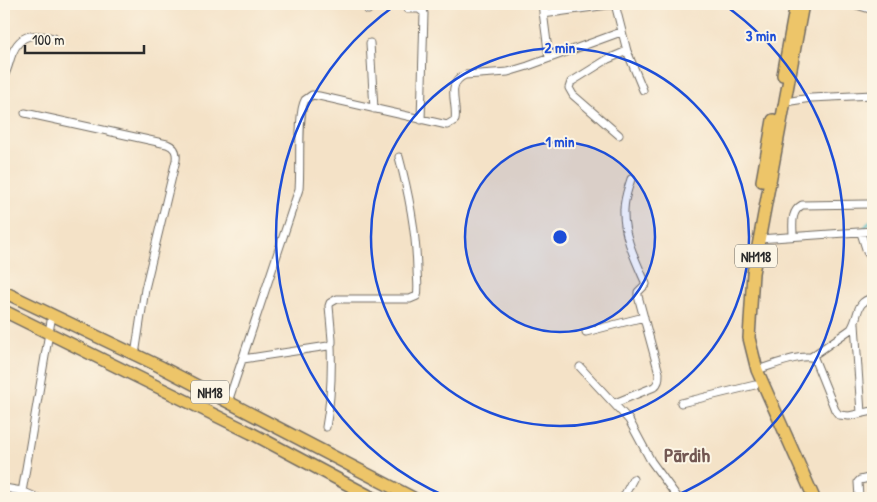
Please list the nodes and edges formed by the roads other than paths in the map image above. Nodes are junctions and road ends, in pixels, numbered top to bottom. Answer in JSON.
{"nodes":[{"id":1,"x":406,"y":4,"type":"edge"},
{"id":2,"x":542,"y":4,"type":"edge"},
{"id":3,"x":615,"y":4,"type":"edge"},
{"id":4,"x":796,"y":4,"type":"edge"},
{"id":5,"x":803,"y":4,"type":"edge"},
{"id":6,"x":853,"y":4,"type":"edge"},
{"id":7,"x":873,"y":10,"type":"edge"},
{"id":8,"x":543,"y":14,"type":"junction"},
{"id":9,"x":621,"y":32,"type":"junction"},
{"id":10,"x":54,"y":38,"type":"dead end"},
{"id":11,"x":370,"y":43,"type":"dead end"},
{"id":12,"x":627,"y":51,"type":"junction"},
{"id":13,"x":549,"y":58,"type":"junction"},
{"id":14,"x":4,"y":76,"type":"edge"},
{"id":15,"x":643,"y":90,"type":"dead end"},
{"id":16,"x":873,"y":96,"type":"edge"},
{"id":17,"x":785,"y":102,"type":"junction"},
{"id":18,"x":374,"y":109,"type":"junction"},
{"id":19,"x":24,"y":114,"type":"dead end"},
{"id":20,"x":420,"y":120,"type":"junction"},
{"id":21,"x":619,"y":135,"type":"dead end"},
{"id":22,"x":399,"y":157,"type":"dead end"},
{"id":23,"x":631,"y":179,"type":"dead end"},
{"id":24,"x":869,"y":204,"type":"dead end"},
{"id":25,"x":873,"y":231,"type":"edge"},
{"id":26,"x":863,"y":233,"type":"junction"},
{"id":27,"x":793,"y":236,"type":"junction"},
{"id":28,"x":759,"y":238,"type":"junction"},
{"id":29,"x":873,"y":259,"type":"edge"},
{"id":30,"x":4,"y":292,"type":"edge"},
{"id":31,"x":873,"y":298,"type":"edge"},
{"id":32,"x":4,"y":311,"type":"edge"},
{"id":33,"x":52,"y":315,"type":"junction"},
{"id":34,"x":644,"y":317,"type":"junction"},
{"id":35,"x":854,"y":324,"type":"junction"},
{"id":36,"x":586,"y":332,"type":"dead end"},
{"id":37,"x":50,"y":334,"type":"junction"},
{"id":38,"x":331,"y":344,"type":"junction"},
{"id":39,"x":136,"y":355,"type":"junction"},
{"id":40,"x":811,"y":357,"type":"junction"},
{"id":41,"x":242,"y":359,"type":"junction"},
{"id":42,"x":580,"y":367,"type":"dead end"},
{"id":43,"x":757,"y":370,"type":"junction"},
{"id":44,"x":755,"y":385,"type":"junction"},
{"id":45,"x":228,"y":402,"type":"junction"},
{"id":46,"x":681,"y":403,"type":"dead end"},
{"id":47,"x":615,"y":404,"type":"junction"},
{"id":48,"x":873,"y":411,"type":"edge"},
{"id":49,"x":861,"y":413,"type":"junction"},
{"id":50,"x":326,"y":427,"type":"dead end"},
{"id":51,"x":873,"y":476,"type":"edge"},
{"id":52,"x":375,"y":479,"type":"junction"},
{"id":53,"x":633,"y":479,"type":"dead end"},
{"id":54,"x":4,"y":488,"type":"edge"},
{"id":55,"x":21,"y":495,"type":"edge"},
{"id":56,"x":369,"y":496,"type":"edge"},
{"id":57,"x":38,"y":498,"type":"edge"},
{"id":58,"x":413,"y":498,"type":"edge"},
{"id":59,"x":622,"y":498,"type":"edge"},
{"id":60,"x":678,"y":498,"type":"edge"},
{"id":61,"x":806,"y":498,"type":"edge"},
{"id":62,"x":814,"y":498,"type":"edge"},
{"id":63,"x":858,"y":498,"type":"edge"}],
"edges":[{"from":1,"to":20,"type":"street"},
{"from":2,"to":8,"type":"street"},
{"from":3,"to":8,"type":"street"},
{"from":3,"to":9,"type":"street"},
{"from":4,"to":44,"type":"highway","number":"NH118"},
{"from":5,"to":17,"type":"highway","number":"NH118"},
{"from":6,"to":7,"type":"street"},
{"from":8,"to":13,"type":"street"},
{"from":9,"to":12,"type":"street"},
{"from":9,"to":13,"type":"street"},
{"from":10,"to":14,"type":"street"},
{"from":11,"to":18,"type":"street"},
{"from":12,"to":15,"type":"street"},
{"from":12,"to":21,"type":"street"},
{"from":13,"to":20,"type":"street"},
{"from":16,"to":17,"type":"street"},
{"from":17,"to":28,"type":"highway","number":"NH118"},
{"from":18,"to":20,"type":"street"},
{"from":18,"to":41,"type":"street"},
{"from":19,"to":39,"type":"street"},
{"from":22,"to":38,"type":"street"},
{"from":23,"to":34,"type":"street"},
{"from":24,"to":27,"type":"street"},
{"from":25,"to":26,"type":"street"},
{"from":26,"to":27,"type":"street"},
{"from":26,"to":29,"type":"street"},
{"from":27,"to":28,"type":"street"},
{"from":28,"to":43,"type":"highway","number":"NH118"},
{"from":30,"to":33,"type":"highway","number":"NH18"},
{"from":31,"to":35,"type":"street"},
{"from":32,"to":37,"type":"highway","number":"NH18"},
{"from":33,"to":37,"type":"street"},
{"from":33,"to":39,"type":"highway","number":"NH18"},
{"from":34,"to":36,"type":"street"},
{"from":34,"to":47,"type":"street"},
{"from":35,"to":40,"type":"street"},
{"from":35,"to":49,"type":"street"},
{"from":37,"to":55,"type":"street"},
{"from":37,"to":56,"type":"highway","number":"NH18"},
{"from":38,"to":41,"type":"street"},
{"from":38,"to":50,"type":"street"},
{"from":39,"to":45,"type":"highway","number":"NH18"},
{"from":40,"to":43,"type":"street"},
{"from":40,"to":49,"type":"street"},
{"from":41,"to":45,"type":"street"},
{"from":42,"to":47,"type":"street"},
{"from":43,"to":62,"type":"highway","number":"NH118"},
{"from":44,"to":46,"type":"street"},
{"from":44,"to":61,"type":"highway","number":"NH118"},
{"from":45,"to":52,"type":"highway","number":"NH18"},
{"from":47,"to":60,"type":"street"},
{"from":48,"to":49,"type":"street"},
{"from":51,"to":63,"type":"street"},
{"from":52,"to":56,"type":"highway"},
{"from":52,"to":58,"type":"highway","number":"NH18"},
{"from":53,"to":59,"type":"street"},
{"from":54,"to":55,"type":"street"},
{"from":55,"to":57,"type":"street"}]}
